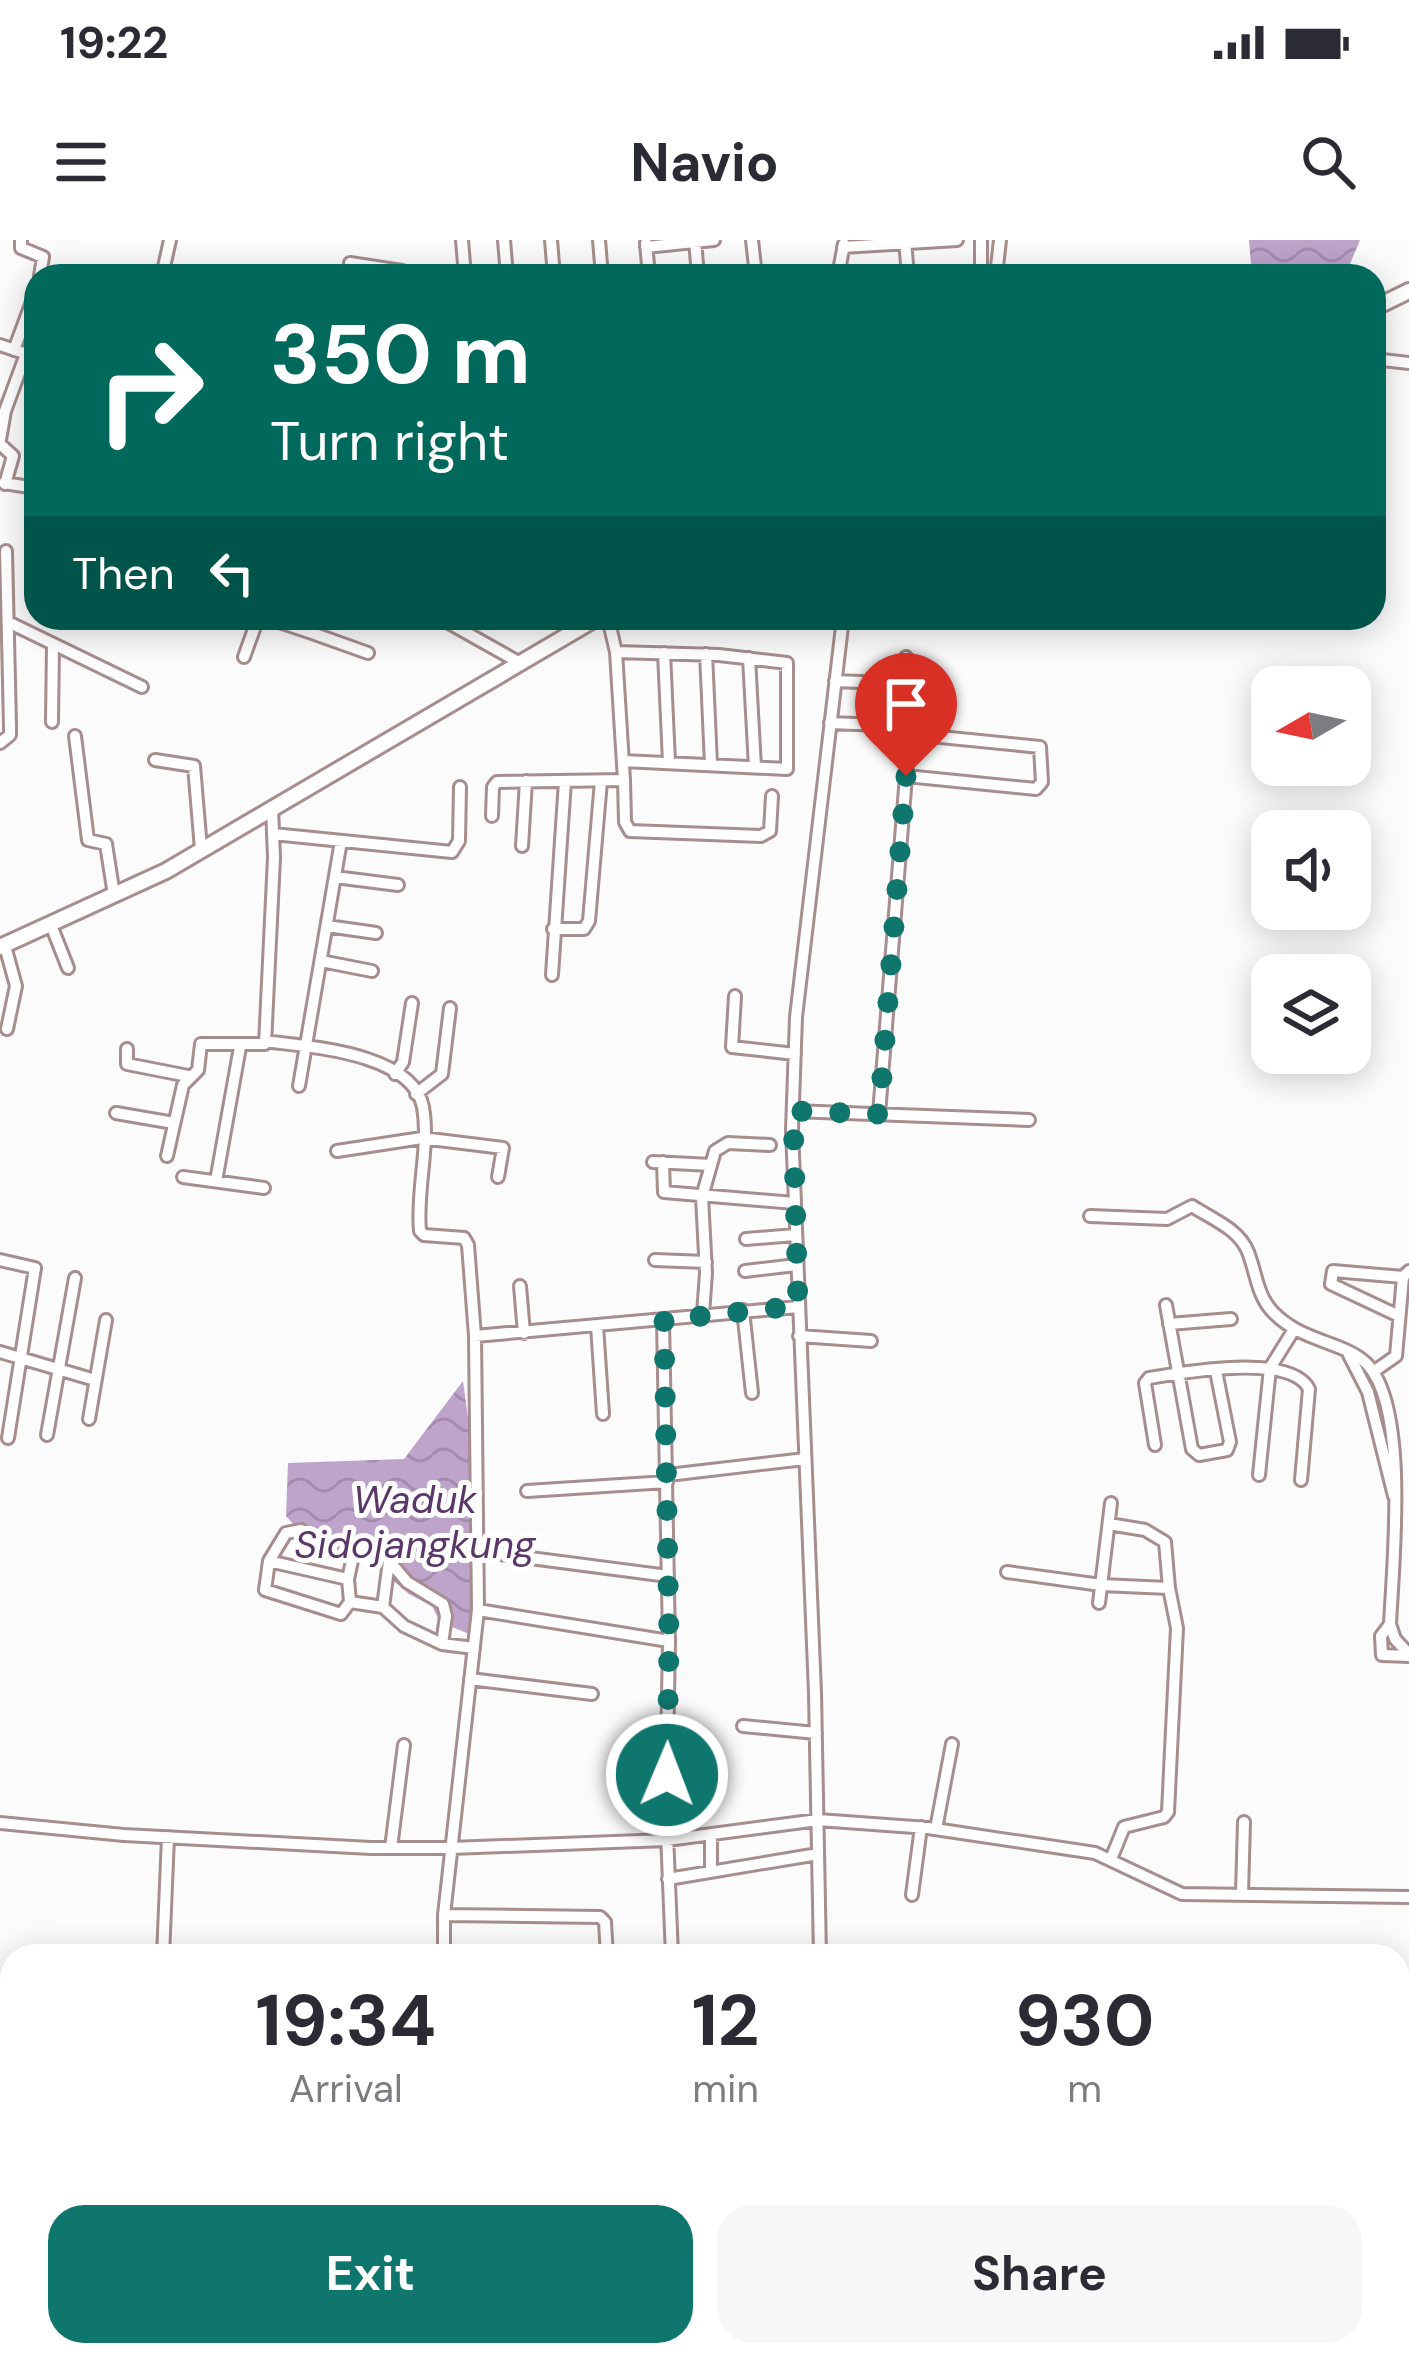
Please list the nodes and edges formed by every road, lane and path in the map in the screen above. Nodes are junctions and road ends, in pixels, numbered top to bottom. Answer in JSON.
{"nodes":[{"id":1,"x":21,"y":240,"type":"edge"},
{"id":2,"x":714,"y":240,"type":"edge"},
{"id":3,"x":951,"y":240,"type":"edge"},
{"id":4,"x":695,"y":241,"type":"edge"},
{"id":5,"x":905,"y":242,"type":"edge"},
{"id":6,"x":646,"y":243,"type":"edge"},
{"id":7,"x":844,"y":243,"type":"edge"},
{"id":8,"x":865,"y":243,"type":"edge"},
{"id":9,"x":350,"y":263,"type":"dead end"},
{"id":10,"x":42,"y":264,"type":"edge"},
{"id":11,"x":356,"y":264,"type":"edge"},
{"id":12,"x":24,"y":359,"type":"edge"},
{"id":13,"x":0,"y":442,"type":"edge"},
{"id":14,"x":3,"y":483,"type":"edge"},
{"id":15,"x":6,"y":550,"type":"dead end"},
{"id":16,"x":8,"y":622,"type":"junction"},
{"id":17,"x":24,"y":630,"type":"edge"},
{"id":18,"x":24,"y":630,"type":"edge"},
{"id":19,"x":257,"y":630,"type":"edge"},
{"id":20,"x":301,"y":630,"type":"edge"},
{"id":21,"x":312,"y":630,"type":"edge"},
{"id":22,"x":461,"y":630,"type":"edge"},
{"id":23,"x":577,"y":630,"type":"edge"},
{"id":24,"x":611,"y":630,"type":"edge"},
{"id":25,"x":841,"y":630,"type":"edge"},
{"id":26,"x":311,"y":633,"type":"junction"},
{"id":27,"x":53,"y":644,"type":"junction"},
{"id":28,"x":4,"y":652,"type":"edge"},
{"id":29,"x":616,"y":652,"type":"junction"},
{"id":30,"x":368,"y":653,"type":"dead end"},
{"id":31,"x":664,"y":653,"type":"junction"},
{"id":32,"x":706,"y":654,"type":"junction"},
{"id":33,"x":244,"y":657,"type":"dead end"},
{"id":34,"x":906,"y":657,"type":"dead end"},
{"id":35,"x":749,"y":658,"type":"junction"},
{"id":36,"x":522,"y":664,"type":"junction"},
{"id":37,"x":835,"y":681,"type":"junction"},
{"id":38,"x":911,"y":684,"type":"junction"},
{"id":39,"x":142,"y":687,"type":"dead end"},
{"id":40,"x":52,"y":722,"type":"dead end"},
{"id":41,"x":830,"y":723,"type":"junction"},
{"id":42,"x":910,"y":730,"type":"junction"},
{"id":43,"x":75,"y":736,"type":"dead end"},
{"id":44,"x":0,"y":743,"type":"edge"},
{"id":45,"x":155,"y":760,"type":"dead end"},
{"id":46,"x":623,"y":761,"type":"junction"},
{"id":47,"x":669,"y":762,"type":"junction"},
{"id":48,"x":711,"y":764,"type":"junction"},
{"id":49,"x":755,"y":767,"type":"junction"},
{"id":50,"x":906,"y":776,"type":"junction"},
{"id":51,"x":624,"y":780,"type":"junction"},
{"id":52,"x":526,"y":781,"type":"junction"},
{"id":53,"x":565,"y":781,"type":"junction"},
{"id":54,"x":601,"y":781,"type":"junction"},
{"id":55,"x":460,"y":787,"type":"dead end"},
{"id":56,"x":772,"y":796,"type":"dead end"},
{"id":57,"x":272,"y":807,"type":"junction"},
{"id":58,"x":492,"y":816,"type":"dead end"},
{"id":59,"x":273,"y":834,"type":"junction"},
{"id":60,"x":341,"y":841,"type":"junction"},
{"id":61,"x":522,"y":846,"type":"dead end"},
{"id":62,"x":201,"y":850,"type":"junction"},
{"id":63,"x":335,"y":877,"type":"junction"},
{"id":64,"x":398,"y":885,"type":"dead end"},
{"id":65,"x":114,"y":895,"type":"junction"},
{"id":66,"x":50,"y":925,"type":"junction"},
{"id":67,"x":327,"y":926,"type":"junction"},
{"id":68,"x":553,"y":929,"type":"junction"},
{"id":69,"x":376,"y":933,"type":"dead end"},
{"id":70,"x":2,"y":946,"type":"edge"},
{"id":71,"x":321,"y":961,"type":"junction"},
{"id":72,"x":68,"y":968,"type":"dead end"},
{"id":73,"x":372,"y":970,"type":"dead end"},
{"id":74,"x":553,"y":975,"type":"dead end"},
{"id":75,"x":735,"y":996,"type":"dead end"},
{"id":76,"x":412,"y":1004,"type":"dead end"},
{"id":77,"x":450,"y":1008,"type":"dead end"},
{"id":78,"x":7,"y":1029,"type":"dead end"},
{"id":79,"x":265,"y":1041,"type":"junction"},
{"id":80,"x":240,"y":1047,"type":"junction"},
{"id":81,"x":306,"y":1047,"type":"junction"},
{"id":82,"x":127,"y":1049,"type":"dead end"},
{"id":83,"x":795,"y":1054,"type":"junction"},
{"id":84,"x":395,"y":1074,"type":"junction"},
{"id":85,"x":188,"y":1076,"type":"junction"},
{"id":86,"x":298,"y":1086,"type":"dead end"},
{"id":87,"x":416,"y":1094,"type":"junction"},
{"id":88,"x":793,"y":1111,"type":"junction"},
{"id":89,"x":116,"y":1113,"type":"dead end"},
{"id":90,"x":879,"y":1114,"type":"junction"},
{"id":91,"x":1029,"y":1120,"type":"dead end"},
{"id":92,"x":174,"y":1124,"type":"junction"},
{"id":93,"x":422,"y":1138,"type":"junction"},
{"id":94,"x":770,"y":1144,"type":"dead end"},
{"id":95,"x":337,"y":1151,"type":"dead end"},
{"id":96,"x":167,"y":1156,"type":"dead end"},
{"id":97,"x":711,"y":1165,"type":"junction"},
{"id":98,"x":498,"y":1177,"type":"dead end"},
{"id":99,"x":183,"y":1178,"type":"dead end"},
{"id":100,"x":216,"y":1181,"type":"junction"},
{"id":101,"x":264,"y":1188,"type":"dead end"},
{"id":102,"x":702,"y":1193,"type":"junction"},
{"id":103,"x":794,"y":1203,"type":"junction"},
{"id":104,"x":1090,"y":1216,"type":"dead end"},
{"id":105,"x":795,"y":1234,"type":"junction"},
{"id":106,"x":746,"y":1239,"type":"dead end"},
{"id":107,"x":0,"y":1260,"type":"edge"},
{"id":108,"x":656,"y":1260,"type":"dead end"},
{"id":109,"x":706,"y":1262,"type":"junction"},
{"id":110,"x":796,"y":1265,"type":"junction"},
{"id":111,"x":745,"y":1271,"type":"dead end"},
{"id":112,"x":1406,"y":1274,"type":"edge"},
{"id":113,"x":75,"y":1278,"type":"dead end"},
{"id":114,"x":520,"y":1286,"type":"dead end"},
{"id":115,"x":1166,"y":1305,"type":"dead end"},
{"id":116,"x":798,"y":1306,"type":"junction"},
{"id":117,"x":743,"y":1310,"type":"junction"},
{"id":118,"x":704,"y":1314,"type":"junction"},
{"id":119,"x":1399,"y":1316,"type":"junction"},
{"id":120,"x":1231,"y":1318,"type":"dead end"},
{"id":121,"x":106,"y":1320,"type":"dead end"},
{"id":122,"x":664,"y":1320,"type":"junction"},
{"id":123,"x":1169,"y":1324,"type":"junction"},
{"id":124,"x":597,"y":1327,"type":"junction"},
{"id":125,"x":1293,"y":1331,"type":"junction"},
{"id":126,"x":524,"y":1333,"type":"junction"},
{"id":127,"x":475,"y":1336,"type":"junction"},
{"id":128,"x":799,"y":1336,"type":"junction"},
{"id":129,"x":871,"y":1341,"type":"dead end"},
{"id":130,"x":0,"y":1352,"type":"edge"},
{"id":131,"x":1348,"y":1354,"type":"junction"},
{"id":132,"x":20,"y":1358,"type":"junction"},
{"id":133,"x":59,"y":1367,"type":"junction"},
{"id":134,"x":1270,"y":1368,"type":"junction"},
{"id":135,"x":1216,"y":1371,"type":"junction"},
{"id":136,"x":1373,"y":1372,"type":"junction"},
{"id":137,"x":1178,"y":1373,"type":"junction"},
{"id":138,"x":95,"y":1380,"type":"junction"},
{"id":139,"x":752,"y":1393,"type":"dead end"},
{"id":140,"x":1387,"y":1413,"type":"junction"},
{"id":141,"x":603,"y":1414,"type":"dead end"},
{"id":142,"x":89,"y":1419,"type":"dead end"},
{"id":143,"x":1374,"y":1420,"type":"junction"},
{"id":144,"x":47,"y":1435,"type":"dead end"},
{"id":145,"x":8,"y":1438,"type":"dead end"},
{"id":146,"x":1154,"y":1445,"type":"dead end"},
{"id":147,"x":805,"y":1460,"type":"junction"},
{"id":148,"x":1258,"y":1475,"type":"dead end"},
{"id":149,"x":667,"y":1478,"type":"junction"},
{"id":150,"x":1301,"y":1480,"type":"dead end"},
{"id":151,"x":527,"y":1491,"type":"dead end"},
{"id":152,"x":1396,"y":1499,"type":"junction"},
{"id":153,"x":1111,"y":1503,"type":"dead end"},
{"id":154,"x":1108,"y":1524,"type":"junction"},
{"id":155,"x":301,"y":1531,"type":"dead end"},
{"id":156,"x":477,"y":1551,"type":"junction"},
{"id":157,"x":269,"y":1561,"type":"junction"},
{"id":158,"x":389,"y":1561,"type":"junction"},
{"id":159,"x":1007,"y":1572,"type":"dead end"},
{"id":160,"x":668,"y":1576,"type":"junction"},
{"id":161,"x":348,"y":1579,"type":"junction"},
{"id":162,"x":1101,"y":1585,"type":"junction"},
{"id":163,"x":1169,"y":1588,"type":"junction"},
{"id":164,"x":350,"y":1602,"type":"junction"},
{"id":165,"x":1099,"y":1603,"type":"dead end"},
{"id":166,"x":382,"y":1607,"type":"junction"},
{"id":167,"x":478,"y":1610,"type":"junction"},
{"id":168,"x":1390,"y":1624,"type":"junction"},
{"id":169,"x":669,"y":1641,"type":"junction"},
{"id":170,"x":442,"y":1643,"type":"junction"},
{"id":171,"x":474,"y":1648,"type":"junction"},
{"id":172,"x":1409,"y":1655,"type":"edge"},
{"id":173,"x":470,"y":1679,"type":"junction"},
{"id":174,"x":592,"y":1694,"type":"dead end"},
{"id":175,"x":743,"y":1726,"type":"dead end"},
{"id":176,"x":816,"y":1733,"type":"junction"},
{"id":177,"x":952,"y":1744,"type":"dead end"},
{"id":178,"x":404,"y":1745,"type":"dead end"},
{"id":179,"x":818,"y":1820,"type":"junction"},
{"id":180,"x":1244,"y":1822,"type":"dead end"},
{"id":181,"x":0,"y":1823,"type":"edge"},
{"id":182,"x":921,"y":1827,"type":"junction"},
{"id":183,"x":936,"y":1829,"type":"junction"},
{"id":184,"x":711,"y":1835,"type":"junction"},
{"id":185,"x":168,"y":1838,"type":"junction"},
{"id":186,"x":667,"y":1840,"type":"junction"},
{"id":187,"x":391,"y":1848,"type":"junction"},
{"id":188,"x":451,"y":1848,"type":"junction"},
{"id":189,"x":818,"y":1854,"type":"junction"},
{"id":190,"x":1112,"y":1859,"type":"junction"},
{"id":191,"x":711,"y":1871,"type":"junction"},
{"id":192,"x":668,"y":1879,"type":"junction"},
{"id":193,"x":1242,"y":1894,"type":"junction"},
{"id":194,"x":912,"y":1895,"type":"dead end"},
{"id":195,"x":1409,"y":1897,"type":"edge"},
{"id":196,"x":444,"y":1915,"type":"junction"},
{"id":197,"x":164,"y":1944,"type":"edge"},
{"id":198,"x":444,"y":1944,"type":"edge"},
{"id":199,"x":606,"y":1944,"type":"edge"},
{"id":200,"x":671,"y":1944,"type":"edge"},
{"id":201,"x":820,"y":1944,"type":"edge"}],
"edges":[{"from":1,"to":10,"type":"street"},
{"from":2,"to":4,"type":"street"},
{"from":3,"to":5,"type":"street"},
{"from":4,"to":6,"type":"street"},
{"from":5,"to":8,"type":"street"},
{"from":7,"to":8,"type":"street"},
{"from":9,"to":11,"type":"street"},
{"from":12,"to":13,"type":"street"},
{"from":13,"to":14,"type":"street"},
{"from":15,"to":16,"type":"street"},
{"from":16,"to":18,"type":"street"},
{"from":16,"to":28,"type":"street"},
{"from":17,"to":27,"type":"street"},
{"from":19,"to":33,"type":"street"},
{"from":20,"to":26,"type":"street"},
{"from":21,"to":26,"type":"street"},
{"from":22,"to":36,"type":"street"},
{"from":23,"to":36,"type":"main road"},
{"from":24,"to":29,"type":"street"},
{"from":25,"to":37,"type":"street"},
{"from":26,"to":30,"type":"street"},
{"from":27,"to":39,"type":"street"},
{"from":27,"to":40,"type":"street"},
{"from":28,"to":44,"type":"street"},
{"from":29,"to":31,"type":"street"},
{"from":29,"to":46,"type":"street"},
{"from":31,"to":32,"type":"street"},
{"from":31,"to":47,"type":"street"},
{"from":32,"to":35,"type":"street"},
{"from":32,"to":48,"type":"street"},
{"from":34,"to":38,"type":"street"},
{"from":35,"to":49,"type":"street"},
{"from":35,"to":49,"type":"street"},
{"from":36,"to":57,"type":"main road"},
{"from":37,"to":38,"type":"street"},
{"from":37,"to":41,"type":"street"},
{"from":38,"to":42,"type":"street"},
{"from":41,"to":42,"type":"street"},
{"from":41,"to":83,"type":"street"},
{"from":42,"to":50,"type":"street"},
{"from":42,"to":50,"type":"street"},
{"from":43,"to":65,"type":"street"},
{"from":45,"to":62,"type":"street"},
{"from":46,"to":47,"type":"street"},
{"from":46,"to":51,"type":"street"},
{"from":47,"to":48,"type":"street"},
{"from":48,"to":49,"type":"street"},
{"from":50,"to":90,"type":"street"},
{"from":51,"to":54,"type":"street"},
{"from":51,"to":56,"type":"street"},
{"from":52,"to":53,"type":"street"},
{"from":52,"to":58,"type":"street"},
{"from":52,"to":61,"type":"street"},
{"from":53,"to":54,"type":"street"},
{"from":53,"to":68,"type":"street"},
{"from":54,"to":68,"type":"street"},
{"from":55,"to":60,"type":"street"},
{"from":57,"to":59,"type":"street"},
{"from":57,"to":62,"type":"main road"},
{"from":59,"to":60,"type":"street"},
{"from":59,"to":79,"type":"street"},
{"from":60,"to":63,"type":"street"},
{"from":62,"to":65,"type":"main road"},
{"from":63,"to":64,"type":"street"},
{"from":63,"to":67,"type":"street"},
{"from":65,"to":66,"type":"main road"},
{"from":66,"to":70,"type":"main road"},
{"from":66,"to":72,"type":"street"},
{"from":67,"to":69,"type":"street"},
{"from":67,"to":71,"type":"street"},
{"from":68,"to":74,"type":"street"},
{"from":70,"to":78,"type":"street"},
{"from":71,"to":73,"type":"street"},
{"from":71,"to":81,"type":"street"},
{"from":75,"to":83,"type":"street"},
{"from":76,"to":84,"type":"street"},
{"from":77,"to":87,"type":"street"},
{"from":79,"to":80,"type":"street"},
{"from":79,"to":81,"type":"street"},
{"from":80,"to":85,"type":"street"},
{"from":80,"to":100,"type":"street"},
{"from":81,"to":84,"type":"street"},
{"from":81,"to":86,"type":"street"},
{"from":82,"to":85,"type":"street"},
{"from":83,"to":88,"type":"street"},
{"from":84,"to":87,"type":"street"},
{"from":85,"to":92,"type":"street"},
{"from":87,"to":93,"type":"street"},
{"from":88,"to":90,"type":"street"},
{"from":88,"to":103,"type":"street"},
{"from":89,"to":92,"type":"street"},
{"from":90,"to":91,"type":"street"},
{"from":92,"to":96,"type":"street"},
{"from":93,"to":95,"type":"street"},
{"from":93,"to":98,"type":"street"},
{"from":93,"to":127,"type":"street"},
{"from":94,"to":97,"type":"street"},
{"from":97,"to":102,"type":"street"},
{"from":97,"to":102,"type":"street"},
{"from":99,"to":100,"type":"street"},
{"from":100,"to":101,"type":"street"},
{"from":102,"to":103,"type":"street"},
{"from":102,"to":109,"type":"street"},
{"from":103,"to":105,"type":"street"},
{"from":104,"to":125,"type":"street"},
{"from":105,"to":106,"type":"street"},
{"from":105,"to":110,"type":"street"},
{"from":107,"to":132,"type":"street"},
{"from":108,"to":109,"type":"street"},
{"from":109,"to":118,"type":"street"},
{"from":110,"to":111,"type":"street"},
{"from":110,"to":116,"type":"street"},
{"from":112,"to":119,"type":"street"},
{"from":112,"to":119,"type":"street"},
{"from":113,"to":133,"type":"street"},
{"from":114,"to":126,"type":"street"},
{"from":115,"to":123,"type":"street"},
{"from":116,"to":117,"type":"street"},
{"from":116,"to":128,"type":"street"},
{"from":117,"to":118,"type":"street"},
{"from":117,"to":139,"type":"street"},
{"from":118,"to":122,"type":"street"},
{"from":119,"to":136,"type":"street"},
{"from":120,"to":123,"type":"street"},
{"from":121,"to":138,"type":"street"},
{"from":122,"to":124,"type":"street"},
{"from":122,"to":149,"type":"street"},
{"from":123,"to":137,"type":"street"},
{"from":124,"to":126,"type":"street"},
{"from":124,"to":141,"type":"street"},
{"from":125,"to":131,"type":"street"},
{"from":125,"to":134,"type":"street"},
{"from":126,"to":127,"type":"street"},
{"from":127,"to":156,"type":"street"},
{"from":128,"to":129,"type":"street"},
{"from":128,"to":147,"type":"street"},
{"from":130,"to":132,"type":"street"},
{"from":131,"to":136,"type":"street"},
{"from":131,"to":143,"type":"street"},
{"from":132,"to":133,"type":"street"},
{"from":132,"to":145,"type":"street"},
{"from":133,"to":138,"type":"street"},
{"from":133,"to":144,"type":"street"},
{"from":134,"to":135,"type":"street"},
{"from":134,"to":148,"type":"street"},
{"from":134,"to":150,"type":"street"},
{"from":135,"to":137,"type":"street"},
{"from":135,"to":137,"type":"street"},
{"from":136,"to":140,"type":"street"},
{"from":137,"to":146,"type":"street"},
{"from":138,"to":142,"type":"street"},
{"from":140,"to":143,"type":"street"},
{"from":140,"to":152,"type":"street"},
{"from":143,"to":152,"type":"street"},
{"from":147,"to":149,"type":"street"},
{"from":147,"to":176,"type":"street"},
{"from":149,"to":151,"type":"street"},
{"from":149,"to":160,"type":"street"},
{"from":152,"to":168,"type":"street"},
{"from":153,"to":154,"type":"street"},
{"from":154,"to":162,"type":"street"},
{"from":154,"to":163,"type":"street"},
{"from":155,"to":157,"type":"street"},
{"from":156,"to":160,"type":"street"},
{"from":156,"to":167,"type":"street"},
{"from":157,"to":161,"type":"street"},
{"from":157,"to":164,"type":"street"},
{"from":158,"to":161,"type":"street"},
{"from":158,"to":166,"type":"street"},
{"from":158,"to":170,"type":"street"},
{"from":159,"to":162,"type":"street"},
{"from":160,"to":169,"type":"street"},
{"from":161,"to":164,"type":"street"},
{"from":162,"to":163,"type":"street"},
{"from":162,"to":165,"type":"street"},
{"from":163,"to":190,"type":"street"},
{"from":164,"to":166,"type":"street"},
{"from":166,"to":170,"type":"street"},
{"from":167,"to":169,"type":"street"},
{"from":167,"to":171,"type":"street"},
{"from":168,"to":172,"type":"street"},
{"from":168,"to":172,"type":"street"},
{"from":169,"to":186,"type":"street"},
{"from":170,"to":171,"type":"street"},
{"from":171,"to":173,"type":"street"},
{"from":173,"to":174,"type":"street"},
{"from":173,"to":188,"type":"street"},
{"from":175,"to":176,"type":"street"},
{"from":176,"to":179,"type":"street"},
{"from":177,"to":183,"type":"street"},
{"from":178,"to":187,"type":"street"},
{"from":179,"to":182,"type":"street"},
{"from":179,"to":184,"type":"street"},
{"from":179,"to":189,"type":"street"},
{"from":180,"to":193,"type":"street"},
{"from":181,"to":185,"type":"street"},
{"from":182,"to":183,"type":"street"},
{"from":182,"to":194,"type":"street"},
{"from":183,"to":190,"type":"street"},
{"from":184,"to":186,"type":"street"},
{"from":184,"to":191,"type":"street"},
{"from":185,"to":187,"type":"street"},
{"from":185,"to":197,"type":"street"},
{"from":186,"to":188,"type":"street"},
{"from":186,"to":192,"type":"street"},
{"from":187,"to":188,"type":"street"},
{"from":188,"to":196,"type":"street"},
{"from":189,"to":191,"type":"street"},
{"from":189,"to":201,"type":"street"},
{"from":190,"to":193,"type":"street"},
{"from":191,"to":192,"type":"street"},
{"from":192,"to":200,"type":"street"},
{"from":193,"to":195,"type":"street"},
{"from":196,"to":198,"type":"street"},
{"from":196,"to":199,"type":"street"}]}
